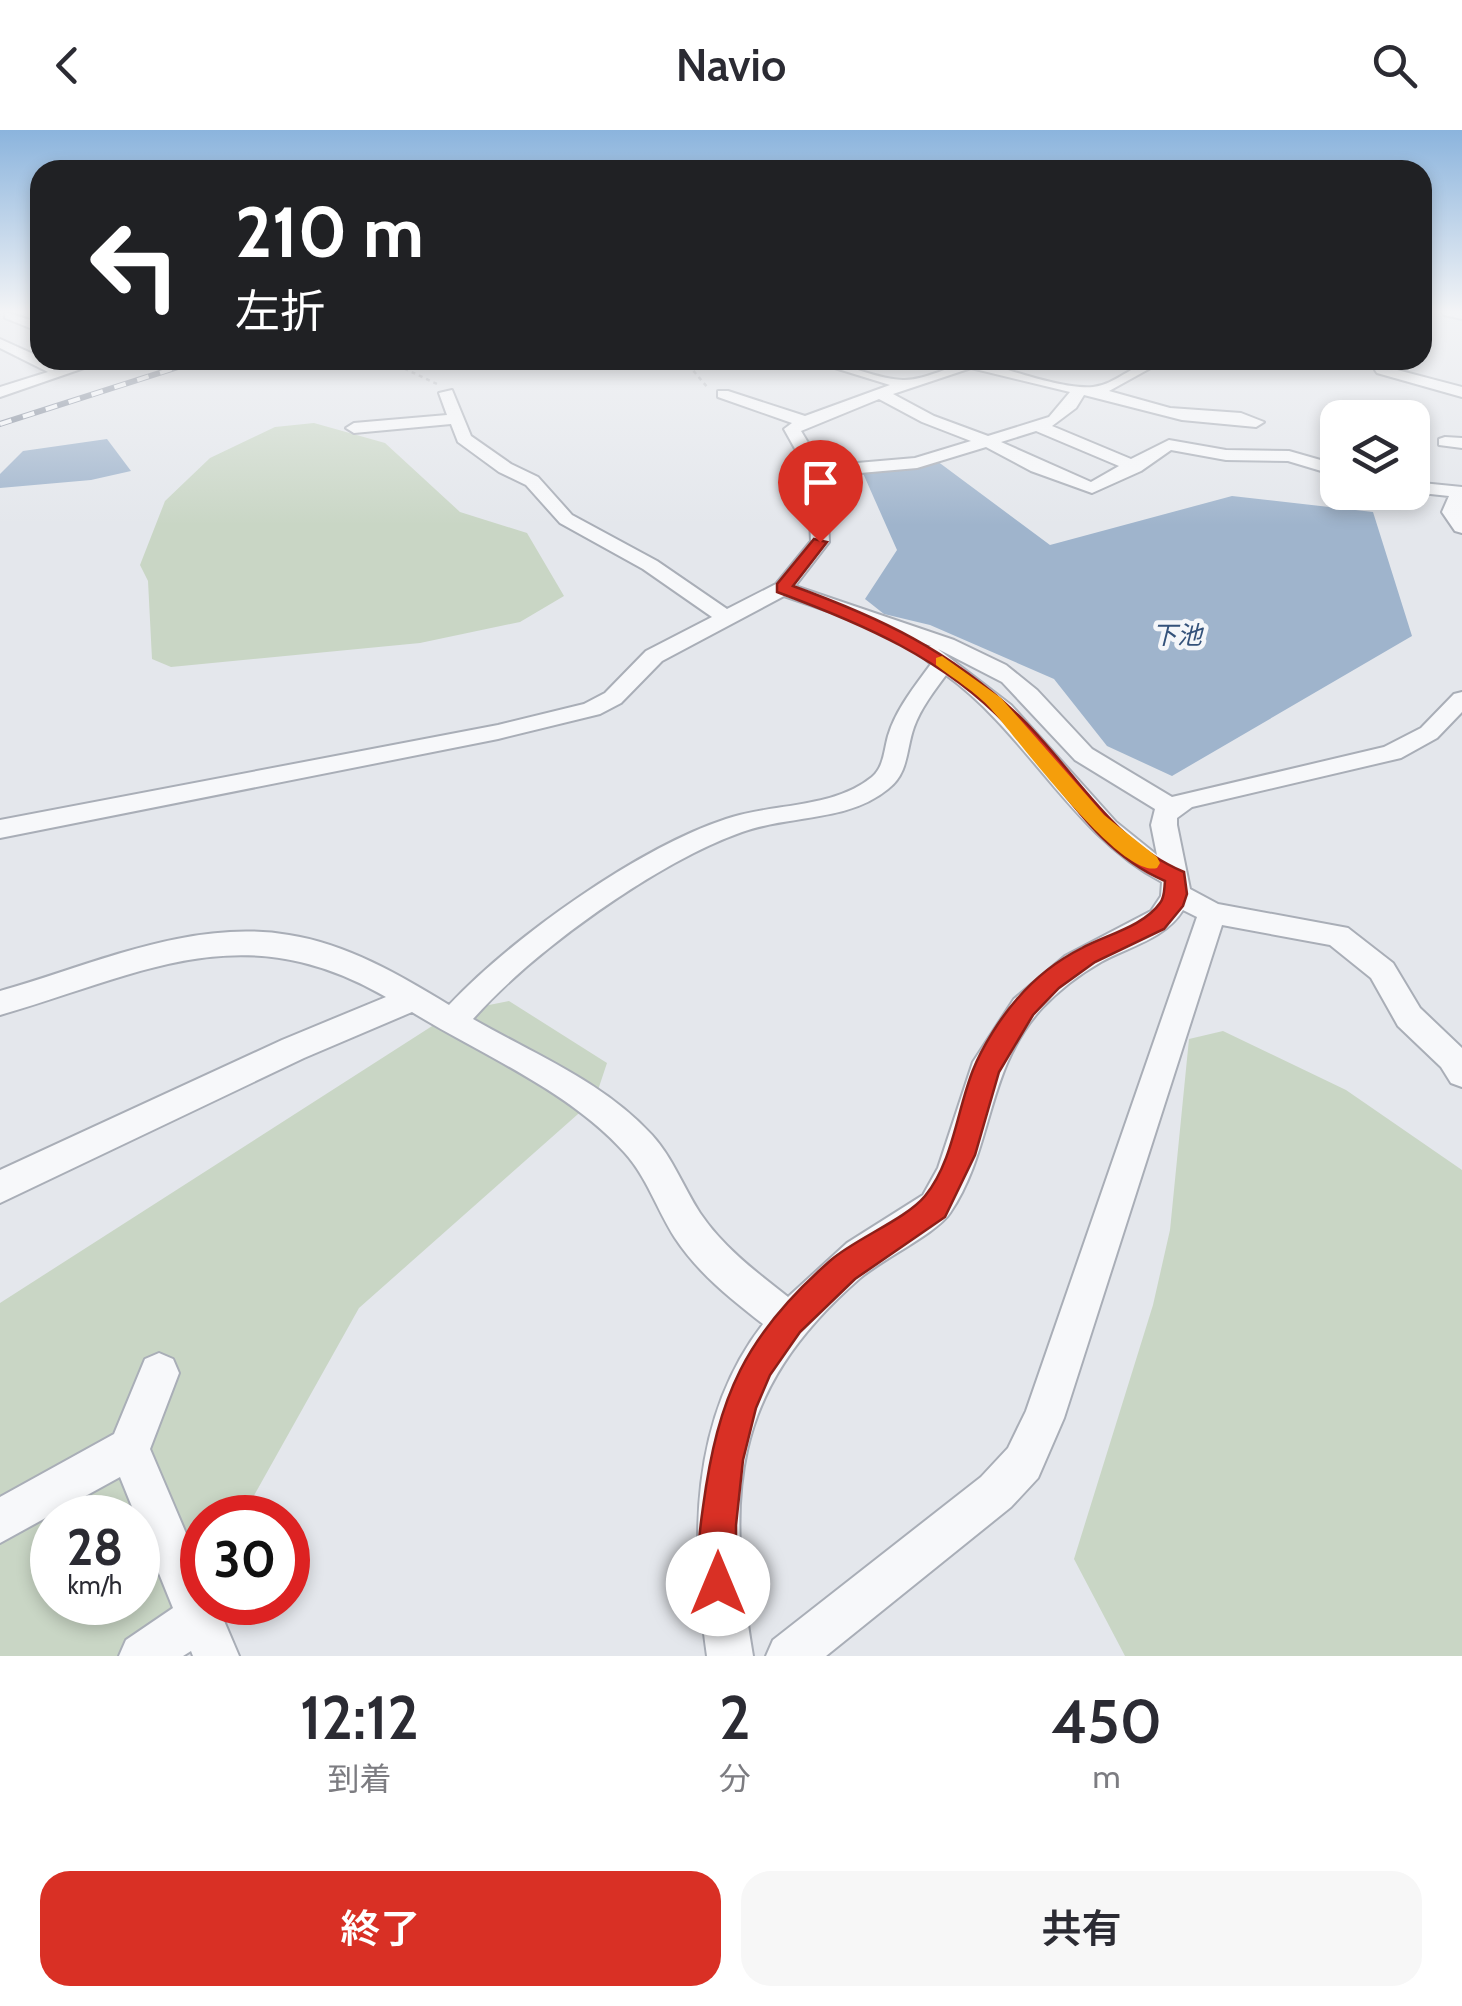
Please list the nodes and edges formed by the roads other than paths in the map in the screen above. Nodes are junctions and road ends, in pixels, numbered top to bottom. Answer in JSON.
{"nodes":[{"id":1,"x":26,"y":383,"type":"edge"},
{"id":2,"x":899,"y":383,"type":"edge"},
{"id":3,"x":917,"y":383,"type":"edge"},
{"id":4,"x":1054,"y":383,"type":"edge"},
{"id":5,"x":1113,"y":383,"type":"edge"},
{"id":6,"x":1430,"y":383,"type":"edge"},
{"id":7,"x":909,"y":386,"type":"junction"},
{"id":8,"x":1078,"y":390,"type":"junction"},
{"id":9,"x":0,"y":392,"type":"edge"},
{"id":10,"x":1096,"y":392,"type":"junction"},
{"id":11,"x":1462,"y":392,"type":"edge"},
{"id":12,"x":447,"y":393,"type":"road end"},
{"id":13,"x":722,"y":394,"type":"road end"},
{"id":14,"x":882,"y":394,"type":"junction"},
{"id":15,"x":456,"y":419,"type":"junction"},
{"id":16,"x":803,"y":421,"type":"junction"},
{"id":17,"x":1256,"y":422,"type":"dead end"},
{"id":18,"x":1040,"y":427,"type":"junction"},
{"id":19,"x":354,"y":428,"type":"dead end"},
{"id":20,"x":988,"y":440,"type":"junction"},
{"id":21,"x":1320,"y":465,"type":"edge"},
{"id":22,"x":1135,"y":467,"type":"junction"},
{"id":23,"x":818,"y":472,"type":"junction"},
{"id":24,"x":1430,"y":490,"type":"edge"},
{"id":25,"x":1462,"y":494,"type":"edge"},
{"id":26,"x":1462,"y":526,"type":"edge"},
{"id":27,"x":783,"y":588,"type":"junction"},
{"id":28,"x":724,"y":617,"type":"junction"},
{"id":29,"x":870,"y":620,"type":"junction"},
{"id":30,"x":944,"y":662,"type":"junction"},
{"id":31,"x":1459,"y":712,"type":"edge"},
{"id":32,"x":1170,"y":807,"type":"junction"},
{"id":33,"x":0,"y":829,"type":"edge"},
{"id":34,"x":1176,"y":886,"type":"junction"},
{"id":35,"x":1212,"y":913,"type":"junction"},
{"id":36,"x":412,"y":999,"type":"junction"},
{"id":37,"x":0,"y":1002,"type":"edge"},
{"id":38,"x":452,"y":1022,"type":"junction"},
{"id":39,"x":1462,"y":1074,"type":"edge"},
{"id":40,"x":0,"y":1187,"type":"edge"},
{"id":41,"x":789,"y":1321,"type":"junction"},
{"id":42,"x":160,"y":1373,"type":"dead end"},
{"id":43,"x":129,"y":1449,"type":"junction"},
{"id":44,"x":0,"y":1522,"type":"edge"},
{"id":45,"x":208,"y":1637,"type":"edge"},
{"id":46,"x":142,"y":1656,"type":"edge"},
{"id":47,"x":730,"y":1656,"type":"edge"},
{"id":48,"x":790,"y":1656,"type":"edge"}],
"edges":[{"from":1,"to":9,"type":"street"},
{"from":2,"to":7,"type":"street"},
{"from":3,"to":7,"type":"street"},
{"from":4,"to":8,"type":"street"},
{"from":5,"to":10,"type":"street"},
{"from":6,"to":11,"type":"street"},
{"from":7,"to":14,"type":"street"},
{"from":8,"to":10,"type":"street"},
{"from":8,"to":18,"type":"street"},
{"from":10,"to":17,"type":"street"},
{"from":12,"to":15,"type":"street"},
{"from":13,"to":16,"type":"street"},
{"from":14,"to":16,"type":"street"},
{"from":14,"to":20,"type":"street"},
{"from":15,"to":19,"type":"street"},
{"from":15,"to":28,"type":"street"},
{"from":16,"to":23,"type":"street"},
{"from":18,"to":20,"type":"street"},
{"from":18,"to":22,"type":"street"},
{"from":20,"to":22,"type":"street"},
{"from":20,"to":23,"type":"street"},
{"from":21,"to":22,"type":"street"},
{"from":23,"to":27,"type":"street"},
{"from":24,"to":25,"type":"street"},
{"from":25,"to":26,"type":"street"},
{"from":27,"to":28,"type":"street"},
{"from":27,"to":29,"type":"street"},
{"from":28,"to":33,"type":"street"},
{"from":29,"to":30,"type":"street"},
{"from":29,"to":32,"type":"street"},
{"from":30,"to":34,"type":"street"},
{"from":30,"to":38,"type":"street"},
{"from":31,"to":32,"type":"street"},
{"from":32,"to":34,"type":"street"},
{"from":34,"to":35,"type":"street"},
{"from":34,"to":41,"type":"street"},
{"from":35,"to":39,"type":"street"},
{"from":35,"to":48,"type":"street"},
{"from":36,"to":37,"type":"street"},
{"from":36,"to":38,"type":"street"},
{"from":36,"to":40,"type":"street"},
{"from":38,"to":41,"type":"street"},
{"from":41,"to":47,"type":"street"},
{"from":42,"to":43,"type":"street"},
{"from":43,"to":44,"type":"street"},
{"from":43,"to":45,"type":"street"},
{"from":45,"to":46,"type":"street"}]}
